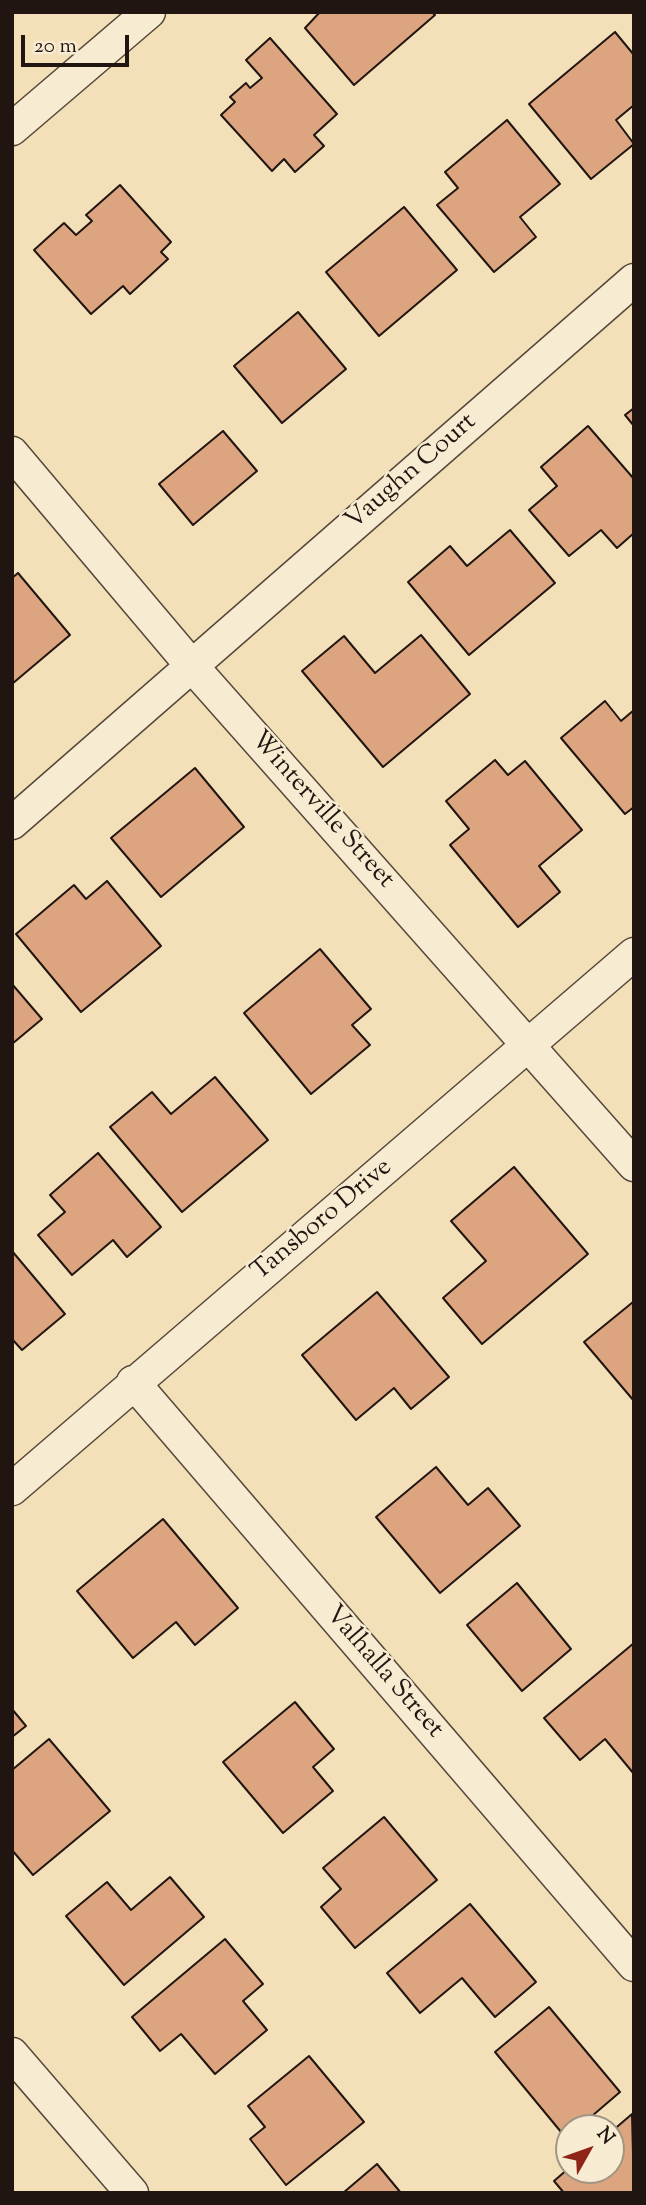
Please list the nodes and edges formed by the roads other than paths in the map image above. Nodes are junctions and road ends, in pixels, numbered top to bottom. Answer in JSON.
{"nodes":[{"id":1,"x":149,"y":12,"type":"edge"},
{"id":2,"x":12,"y":129,"type":"edge"},
{"id":3,"x":634,"y":280,"type":"edge"},
{"id":4,"x":12,"y":453,"type":"edge"},
{"id":5,"x":191,"y":665,"type":"junction"},
{"id":6,"x":12,"y":823,"type":"edge"},
{"id":7,"x":634,"y":954,"type":"edge"},
{"id":8,"x":530,"y":1045,"type":"junction"},
{"id":9,"x":634,"y":1165,"type":"edge"},
{"id":10,"x":133,"y":1382,"type":"junction"},
{"id":11,"x":12,"y":1489,"type":"edge"},
{"id":12,"x":634,"y":1965,"type":"edge"},
{"id":13,"x":12,"y":2054,"type":"edge"},
{"id":14,"x":132,"y":2193,"type":"edge"}],
"edges":[{"from":1,"to":2,"type":"street"},
{"from":3,"to":5,"type":"street","name":"Vaughn Court"},
{"from":4,"to":5,"type":"street","name":"Winterville Street"},
{"from":5,"to":6,"type":"street","name":"Vaughn Court"},
{"from":5,"to":8,"type":"street","name":"Winterville Street"},
{"from":7,"to":8,"type":"street","name":"Tansboro Drive"},
{"from":8,"to":9,"type":"street","name":"Winterville Street"},
{"from":8,"to":10,"type":"street","name":"Tansboro Drive"},
{"from":10,"to":11,"type":"street","name":"Tansboro Drive"},
{"from":10,"to":12,"type":"street","name":"Valhalla Street"},
{"from":13,"to":14,"type":"street"}]}
